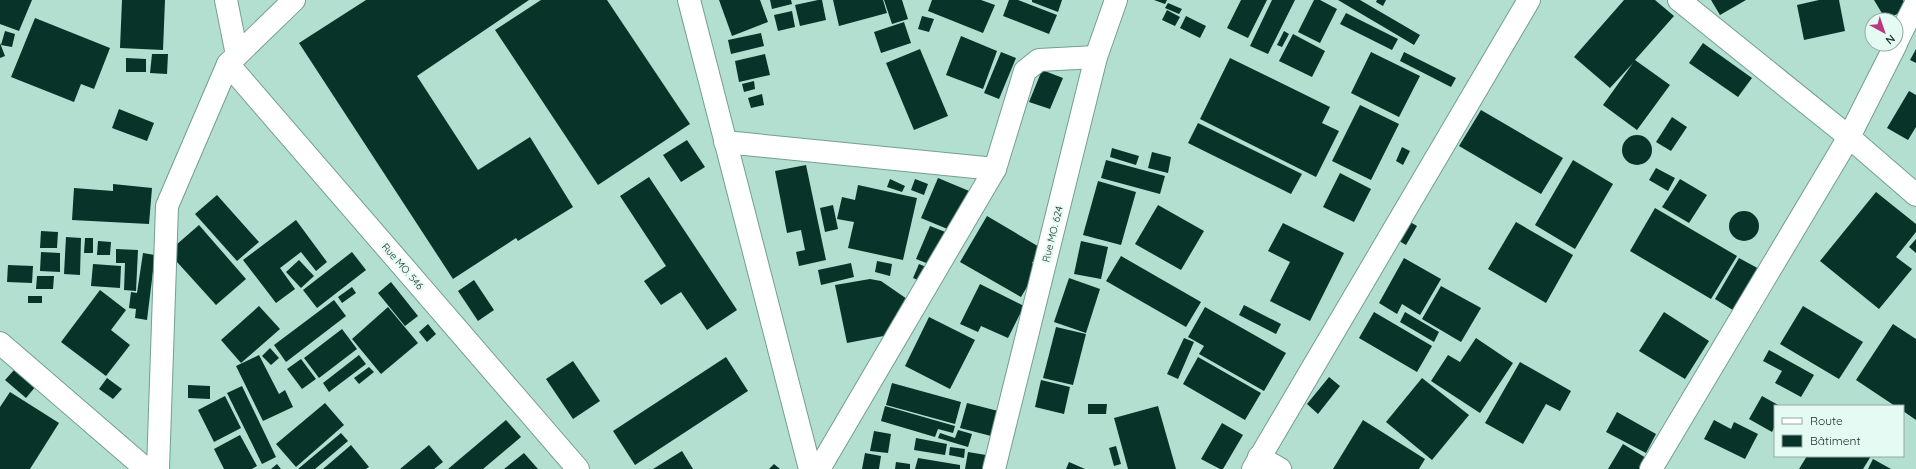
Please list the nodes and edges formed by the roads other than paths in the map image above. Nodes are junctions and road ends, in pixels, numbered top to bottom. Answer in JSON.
{"nodes":[{"id":1,"x":226,"y":0,"type":"edge"},
{"id":2,"x":294,"y":0,"type":"edge"},
{"id":3,"x":689,"y":0,"type":"edge"},
{"id":4,"x":1116,"y":0,"type":"edge"},
{"id":5,"x":1529,"y":0,"type":"edge"},
{"id":6,"x":1679,"y":0,"type":"edge"},
{"id":7,"x":1916,"y":3,"type":"edge"},
{"id":8,"x":1904,"y":28,"type":"edge"},
{"id":9,"x":1892,"y":52,"type":"edge"},
{"id":10,"x":1096,"y":57,"type":"junction"},
{"id":11,"x":232,"y":59,"type":"junction"},
{"id":12,"x":1849,"y":137,"type":"junction"},
{"id":13,"x":726,"y":142,"type":"junction"},
{"id":14,"x":995,"y":169,"type":"junction"},
{"id":15,"x":1916,"y":195,"type":"edge"},
{"id":16,"x":0,"y":343,"type":"edge"},
{"id":17,"x":1256,"y":463,"type":"edge"},
{"id":18,"x":146,"y":469,"type":"edge"},
{"id":19,"x":158,"y":469,"type":"edge"},
{"id":20,"x":578,"y":469,"type":"edge"},
{"id":21,"x":810,"y":469,"type":"edge"},
{"id":22,"x":819,"y":469,"type":"edge"},
{"id":23,"x":994,"y":469,"type":"edge"},
{"id":24,"x":1280,"y":469,"type":"edge"},
{"id":25,"x":1651,"y":469,"type":"edge"}],
"edges":[{"from":1,"to":11,"type":"street"},
{"from":2,"to":11,"type":"street"},
{"from":3,"to":13,"type":"street"},
{"from":4,"to":10,"type":"street","name":"Rue MO. 624"},
{"from":5,"to":17,"type":"street"},
{"from":6,"to":12,"type":"street"},
{"from":7,"to":8,"type":"street"},
{"from":9,"to":12,"type":"street"},
{"from":10,"to":14,"type":"street"},
{"from":10,"to":23,"type":"street","name":"Rue MO. 624"},
{"from":11,"to":19,"type":"street"},
{"from":11,"to":20,"type":"street","name":"Rue MO. 546"},
{"from":12,"to":15,"type":"street"},
{"from":12,"to":25,"type":"street"},
{"from":13,"to":14,"type":"street"},
{"from":13,"to":21,"type":"street"},
{"from":14,"to":22,"type":"street"},
{"from":16,"to":18,"type":"street"},
{"from":17,"to":24,"type":"street"}]}
